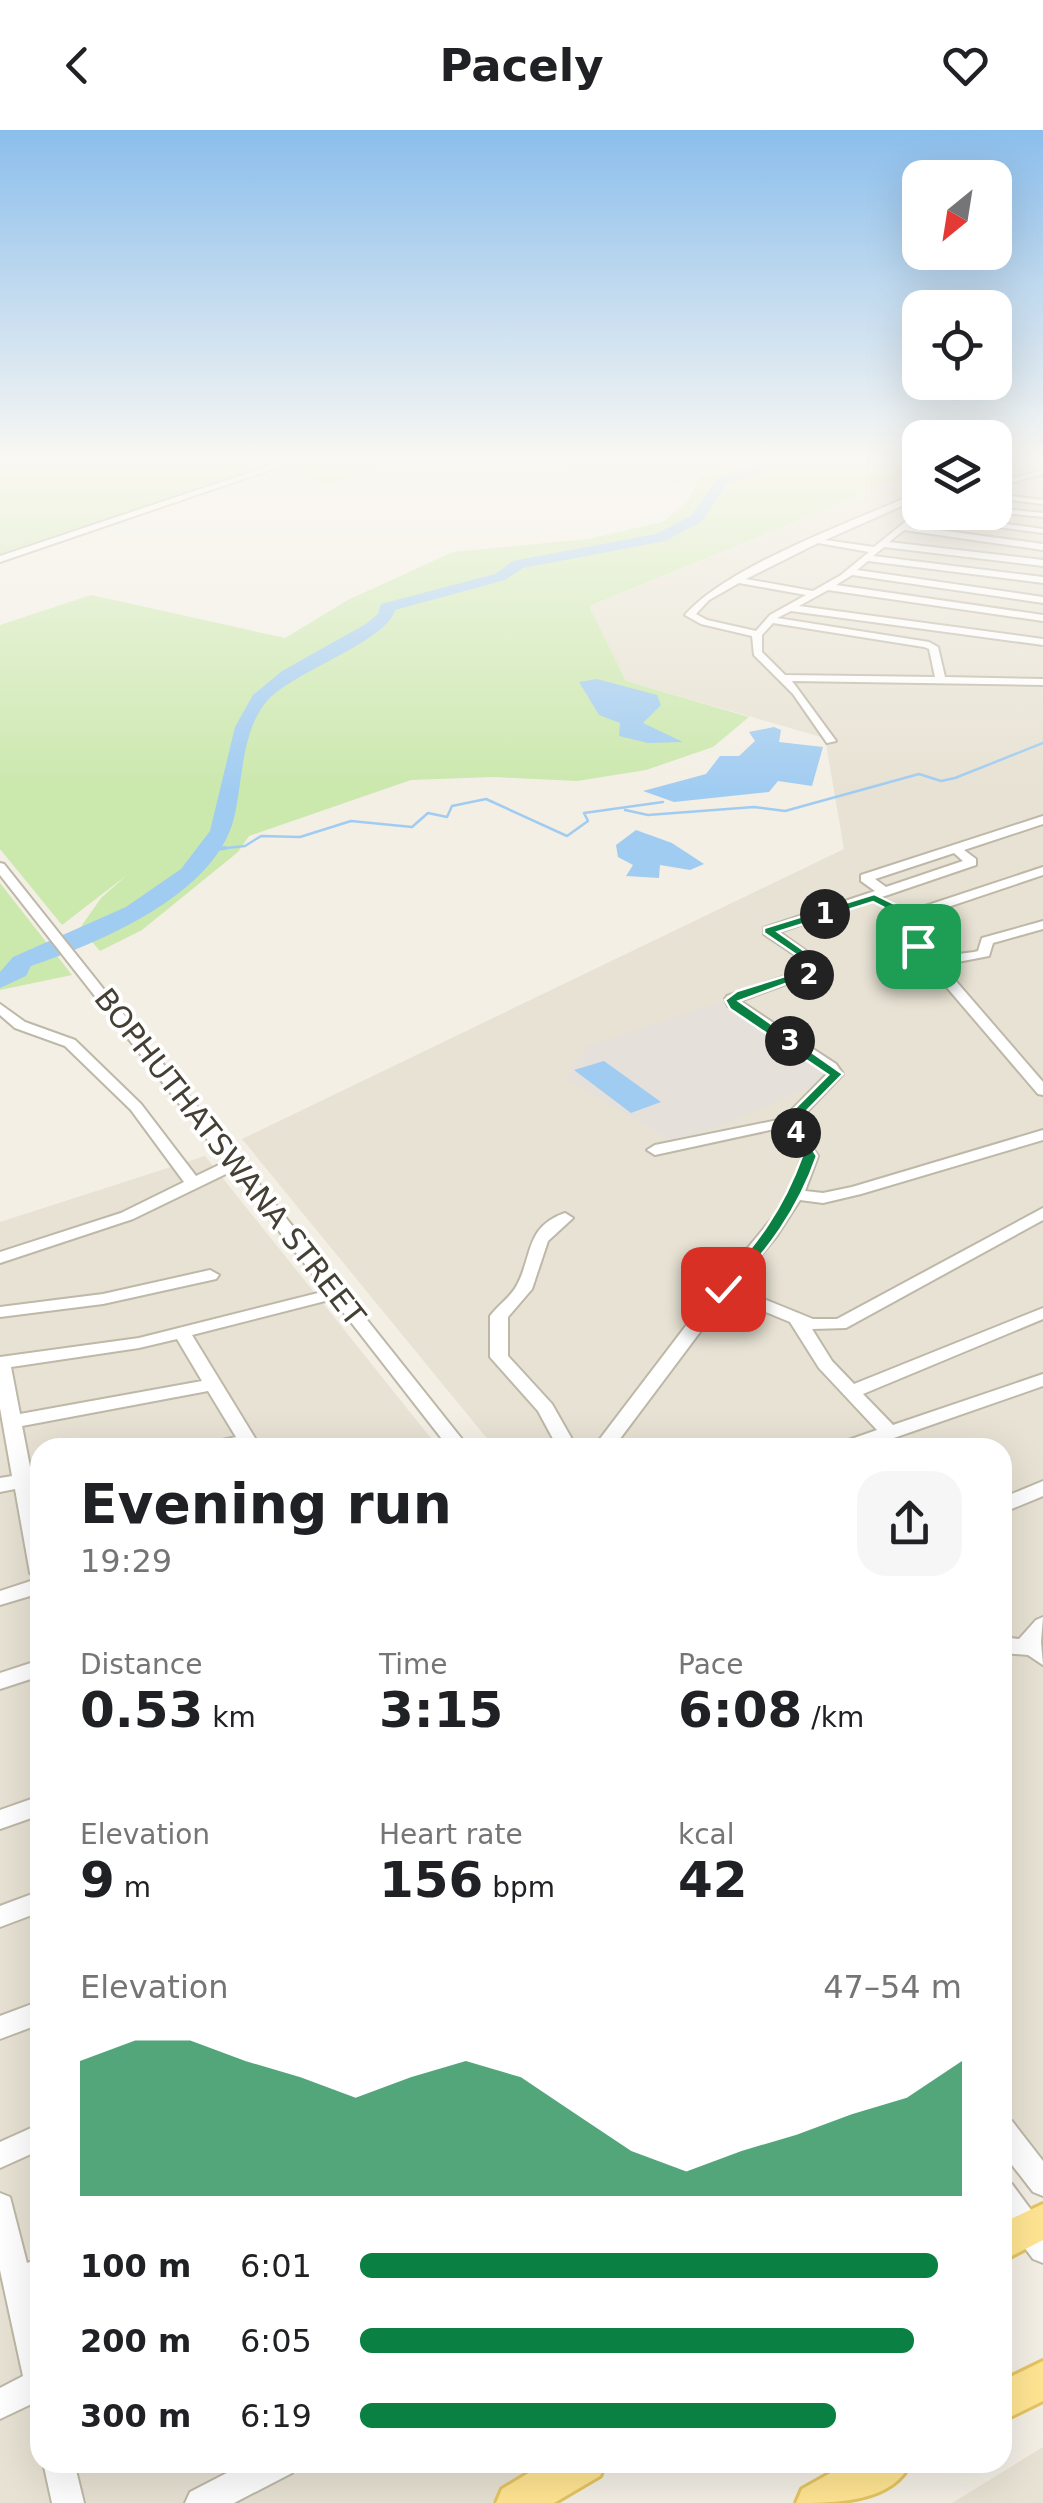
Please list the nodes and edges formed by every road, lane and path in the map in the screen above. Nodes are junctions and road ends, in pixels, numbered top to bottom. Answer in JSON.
{"nodes":[{"id":1,"x":764,"y":568,"type":"edge"},
{"id":2,"x":855,"y":568,"type":"edge"},
{"id":3,"x":944,"y":568,"type":"edge"},
{"id":4,"x":850,"y":572,"type":"junction"},
{"id":5,"x":738,"y":580,"type":"junction"},
{"id":6,"x":1043,"y":580,"type":"edge"},
{"id":7,"x":828,"y":587,"type":"junction"},
{"id":8,"x":816,"y":594,"type":"junction"},
{"id":9,"x":1043,"y":600,"type":"edge"},
{"id":10,"x":791,"y":608,"type":"junction"},
{"id":11,"x":1043,"y":618,"type":"edge"},
{"id":12,"x":770,"y":620,"type":"junction"},
{"id":13,"x":758,"y":634,"type":"junction"},
{"id":14,"x":1043,"y":642,"type":"edge"},
{"id":15,"x":784,"y":678,"type":"junction"},
{"id":16,"x":941,"y":680,"type":"junction"},
{"id":17,"x":1043,"y":682,"type":"edge"},
{"id":18,"x":832,"y":740,"type":"dead end"},
{"id":19,"x":1043,"y":820,"type":"edge"},
{"id":20,"x":955,"y":848,"type":"junction"},
{"id":21,"x":0,"y":867,"type":"edge"},
{"id":22,"x":1043,"y":871,"type":"edge"},
{"id":23,"x":881,"y":896,"type":"junction"},
{"id":24,"x":909,"y":916,"type":"junction"},
{"id":25,"x":1043,"y":926,"type":"edge"},
{"id":26,"x":930,"y":962,"type":"junction"},
{"id":27,"x":0,"y":1008,"type":"edge"},
{"id":28,"x":1043,"y":1091,"type":"edge"},
{"id":29,"x":788,"y":1122,"type":"junction"},
{"id":30,"x":1043,"y":1134,"type":"edge"},
{"id":31,"x":656,"y":1150,"type":"dead end"},
{"id":32,"x":236,"y":1162,"type":"junction"},
{"id":33,"x":195,"y":1185,"type":"junction"},
{"id":34,"x":796,"y":1195,"type":"junction"},
{"id":35,"x":1043,"y":1213,"type":"edge"},
{"id":36,"x":565,"y":1218,"type":"dead end"},
{"id":37,"x":0,"y":1258,"type":"edge"},
{"id":38,"x":210,"y":1275,"type":"dead end"},
{"id":39,"x":723,"y":1289,"type":"junction"},
{"id":40,"x":338,"y":1294,"type":"junction"},
{"id":41,"x":0,"y":1312,"type":"edge"},
{"id":42,"x":1043,"y":1313,"type":"edge"},
{"id":43,"x":797,"y":1320,"type":"junction"},
{"id":44,"x":182,"y":1333,"type":"junction"},
{"id":45,"x":1,"y":1363,"type":"edge"},
{"id":46,"x":1043,"y":1380,"type":"edge"},
{"id":47,"x":212,"y":1385,"type":"junction"},
{"id":48,"x":851,"y":1392,"type":"junction"},
{"id":49,"x":11,"y":1422,"type":"junction"},
{"id":50,"x":890,"y":1433,"type":"junction"},
{"id":51,"x":246,"y":1438,"type":"edge"},
{"id":52,"x":452,"y":1438,"type":"edge"},
{"id":53,"x":562,"y":1438,"type":"edge"},
{"id":54,"x":610,"y":1438,"type":"edge"},
{"id":55,"x":875,"y":1438,"type":"edge"},
{"id":56,"x":30,"y":1476,"type":"edge"},
{"id":57,"x":30,"y":1479,"type":"edge"},
{"id":58,"x":0,"y":1485,"type":"edge"},
{"id":59,"x":1043,"y":1488,"type":"edge"},
{"id":60,"x":1012,"y":1502,"type":"edge"},
{"id":61,"x":30,"y":1589,"type":"edge"},
{"id":62,"x":0,"y":1598,"type":"edge"},
{"id":63,"x":1043,"y":1625,"type":"edge"},
{"id":64,"x":1012,"y":1647,"type":"edge"},
{"id":65,"x":1038,"y":1652,"type":"edge"},
{"id":66,"x":30,"y":1671,"type":"edge"},
{"id":67,"x":0,"y":1681,"type":"edge"},
{"id":68,"x":30,"y":1809,"type":"edge"},
{"id":69,"x":0,"y":1820,"type":"edge"},
{"id":70,"x":30,"y":1906,"type":"edge"},
{"id":71,"x":0,"y":1917,"type":"edge"},
{"id":72,"x":30,"y":2016,"type":"edge"},
{"id":73,"x":0,"y":2028,"type":"edge"},
{"id":74,"x":30,"y":2142,"type":"edge"},
{"id":75,"x":1012,"y":2143,"type":"edge"},
{"id":76,"x":0,"y":2155,"type":"edge"},
{"id":77,"x":1043,"y":2183,"type":"edge"},
{"id":78,"x":0,"y":2206,"type":"edge"},
{"id":79,"x":1012,"y":2209,"type":"edge"},
{"id":80,"x":1029,"y":2235,"type":"edge"},
{"id":81,"x":18,"y":2269,"type":"edge"},
{"id":82,"x":30,"y":2332,"type":"edge"},
{"id":83,"x":1043,"y":2380,"type":"edge"},
{"id":84,"x":30,"y":2389,"type":"edge"},
{"id":85,"x":1012,"y":2397,"type":"edge"},
{"id":86,"x":0,"y":2404,"type":"edge"},
{"id":87,"x":61,"y":2473,"type":"edge"},
{"id":88,"x":259,"y":2473,"type":"edge"},
{"id":89,"x":567,"y":2473,"type":"edge"},
{"id":90,"x":871,"y":2473,"type":"edge"},
{"id":91,"x":68,"y":2503,"type":"edge"},
{"id":92,"x":200,"y":2503,"type":"edge"},
{"id":93,"x":516,"y":2503,"type":"edge"},
{"id":94,"x":816,"y":2503,"type":"edge"}],
"edges":[{"from":1,"to":5,"type":"street"},
{"from":2,"to":4,"type":"street"},
{"from":3,"to":6,"type":"street"},
{"from":4,"to":7,"type":"street"},
{"from":4,"to":9,"type":"street"},
{"from":5,"to":8,"type":"street"},
{"from":5,"to":13,"type":"street"},
{"from":7,"to":8,"type":"street"},
{"from":7,"to":11,"type":"street"},
{"from":8,"to":10,"type":"street"},
{"from":10,"to":12,"type":"street"},
{"from":10,"to":14,"type":"street"},
{"from":12,"to":13,"type":"street"},
{"from":12,"to":16,"type":"street"},
{"from":13,"to":15,"type":"street"},
{"from":15,"to":16,"type":"street"},
{"from":15,"to":18,"type":"street"},
{"from":16,"to":17,"type":"street"},
{"from":19,"to":20,"type":"street"},
{"from":20,"to":23,"type":"street"},
{"from":20,"to":23,"type":"street"},
{"from":21,"to":32,"type":"street","name":"BOPHUTHATSWANA STREET"},
{"from":22,"to":24,"type":"street"},
{"from":23,"to":24,"type":"street"},
{"from":23,"to":29,"type":"street"},
{"from":24,"to":26,"type":"street"},
{"from":25,"to":26,"type":"street"},
{"from":26,"to":28,"type":"street"},
{"from":27,"to":33,"type":"street"},
{"from":29,"to":31,"type":"street"},
{"from":29,"to":34,"type":"street"},
{"from":30,"to":34,"type":"street"},
{"from":32,"to":33,"type":"street"},
{"from":32,"to":40,"type":"street","name":"BOPHUTHATSWANA STREET"},
{"from":33,"to":37,"type":"street"},
{"from":34,"to":39,"type":"street"},
{"from":35,"to":43,"type":"street"},
{"from":36,"to":53,"type":"street"},
{"from":38,"to":41,"type":"street"},
{"from":39,"to":43,"type":"street"},
{"from":39,"to":54,"type":"street"},
{"from":40,"to":44,"type":"street"},
{"from":40,"to":52,"type":"street","name":"BOPHUTHATSWANA STREET"},
{"from":42,"to":48,"type":"street"},
{"from":43,"to":48,"type":"street"},
{"from":44,"to":45,"type":"street"},
{"from":44,"to":47,"type":"street"},
{"from":45,"to":49,"type":"street"},
{"from":46,"to":50,"type":"street"},
{"from":47,"to":49,"type":"street"},
{"from":47,"to":51,"type":"street"},
{"from":48,"to":50,"type":"street"},
{"from":49,"to":56,"type":"street"},
{"from":50,"to":55,"type":"street"},
{"from":57,"to":58,"type":"street"},
{"from":59,"to":60,"type":"street"},
{"from":61,"to":62,"type":"street"},
{"from":63,"to":65,"type":"street"},
{"from":64,"to":65,"type":"street"},
{"from":66,"to":67,"type":"street"},
{"from":68,"to":69,"type":"street"},
{"from":70,"to":71,"type":"street"},
{"from":72,"to":73,"type":"street"},
{"from":74,"to":76,"type":"street"},
{"from":75,"to":77,"type":"street"},
{"from":78,"to":81,"type":"street"},
{"from":79,"to":80,"type":"street"},
{"from":81,"to":82,"type":"street"},
{"from":83,"to":85,"type":"main road"},
{"from":84,"to":86,"type":"street"},
{"from":87,"to":91,"type":"street"},
{"from":88,"to":92,"type":"street"},
{"from":89,"to":93,"type":"main road"},
{"from":90,"to":94,"type":"main road"}]}
